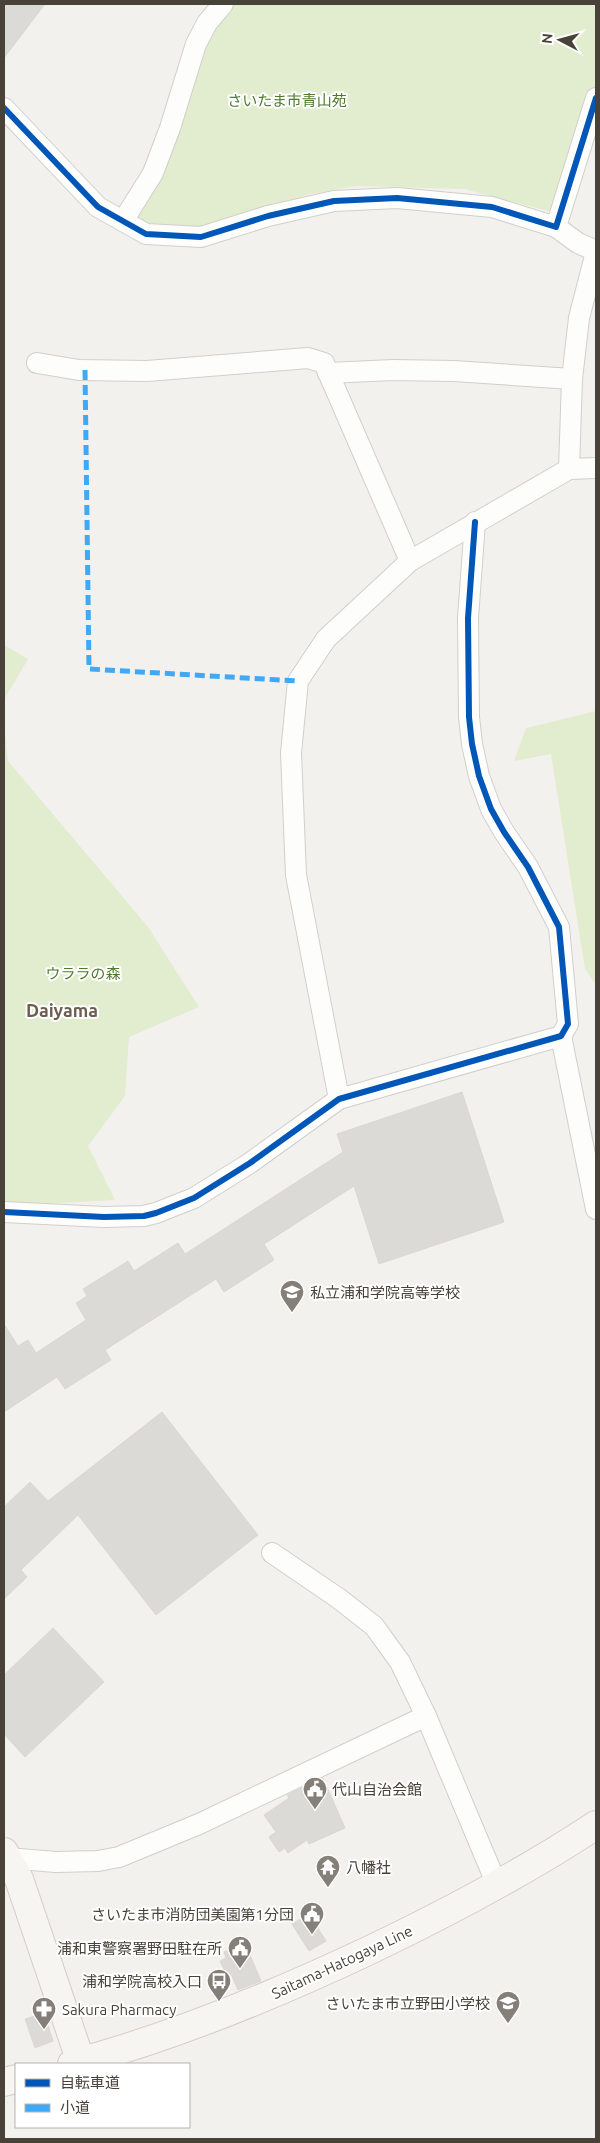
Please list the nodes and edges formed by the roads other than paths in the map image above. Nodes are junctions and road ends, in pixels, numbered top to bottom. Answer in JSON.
{"nodes":[{"id":1,"x":223,"y":4,"type":"edge"},
{"id":2,"x":4,"y":108,"type":"edge"},
{"id":3,"x":595,"y":108,"type":"edge"},
{"id":4,"x":123,"y":221,"type":"junction"},
{"id":5,"x":556,"y":227,"type":"junction"},
{"id":6,"x":596,"y":251,"type":"edge"},
{"id":7,"x":37,"y":363,"type":"dead end"},
{"id":8,"x":328,"y":373,"type":"junction"},
{"id":9,"x":572,"y":379,"type":"junction"},
{"id":10,"x":596,"y":468,"type":"edge"},
{"id":11,"x":569,"y":469,"type":"junction"},
{"id":12,"x":475,"y":522,"type":"junction"},
{"id":13,"x":410,"y":561,"type":"junction"},
{"id":14,"x":561,"y":1036,"type":"junction"},
{"id":15,"x":339,"y":1099,"type":"junction"},
{"id":16,"x":596,"y":1209,"type":"edge"},
{"id":17,"x":4,"y":1212,"type":"edge"},
{"id":18,"x":272,"y":1553,"type":"dead end"},
{"id":19,"x":426,"y":1716,"type":"junction"},
{"id":20,"x":596,"y":1824,"type":"edge"},
{"id":21,"x":6,"y":1855,"type":"edge"},
{"id":22,"x":496,"y":1886,"type":"junction"},
{"id":23,"x":77,"y":2063,"type":"edge"}],
"edges":[{"from":1,"to":4,"type":"street"},
{"from":2,"to":4,"type":"street"},
{"from":3,"to":5,"type":"street"},
{"from":4,"to":5,"type":"street"},
{"from":5,"to":6,"type":"street"},
{"from":6,"to":9,"type":"street"},
{"from":7,"to":8,"type":"street"},
{"from":8,"to":9,"type":"street"},
{"from":8,"to":13,"type":"street"},
{"from":9,"to":11,"type":"street"},
{"from":10,"to":11,"type":"street"},
{"from":11,"to":12,"type":"street"},
{"from":12,"to":13,"type":"street"},
{"from":12,"to":14,"type":"street"},
{"from":13,"to":15,"type":"street"},
{"from":14,"to":15,"type":"street"},
{"from":14,"to":16,"type":"street"},
{"from":15,"to":17,"type":"street"},
{"from":18,"to":19,"type":"street"},
{"from":19,"to":21,"type":"street"},
{"from":19,"to":22,"type":"street"},
{"from":20,"to":22,"type":"main road","name":"Saitama-Hatogaya Line"},
{"from":21,"to":23,"type":"main road"},
{"from":22,"to":23,"type":"main road","name":"Saitama-Hatogaya Line"}]}
